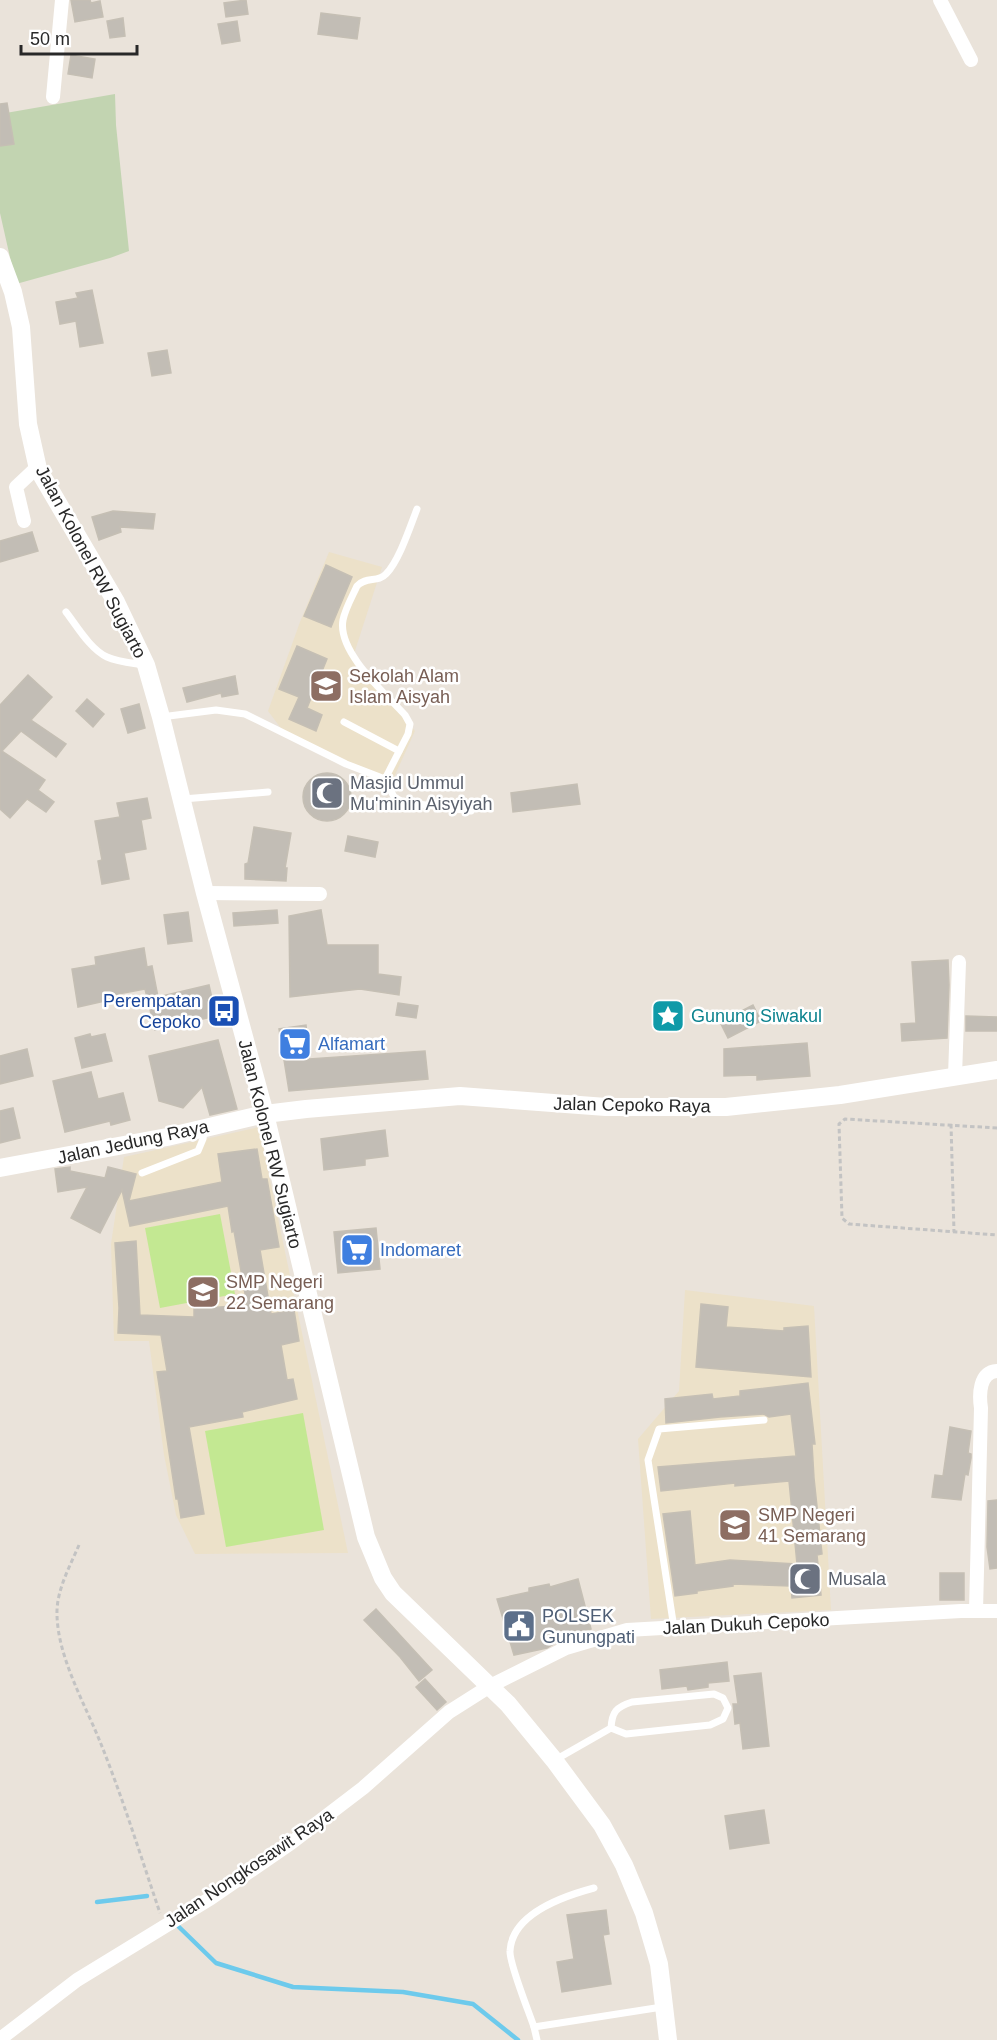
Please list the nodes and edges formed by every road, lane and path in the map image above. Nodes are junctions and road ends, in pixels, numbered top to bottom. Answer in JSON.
{"nodes":[{"id":1,"x":62,"y":0,"type":"edge"},
{"id":2,"x":940,"y":0,"type":"edge"},
{"id":3,"x":971,"y":60,"type":"dead end"},
{"id":4,"x":53,"y":97,"type":"dead end"},
{"id":5,"x":0,"y":257,"type":"edge"},
{"id":6,"x":38,"y":469,"type":"junction"},
{"id":7,"x":417,"y":509,"type":"dead end"},
{"id":8,"x":24,"y":521,"type":"dead end"},
{"id":9,"x":66,"y":612,"type":"dead end"},
{"id":10,"x":146,"y":665,"type":"junction"},
{"id":11,"x":161,"y":717,"type":"junction"},
{"id":12,"x":344,"y":722,"type":"dead end"},
{"id":13,"x":399,"y":751,"type":"junction"},
{"id":14,"x":385,"y":780,"type":"junction"},
{"id":15,"x":268,"y":792,"type":"dead end"},
{"id":16,"x":183,"y":799,"type":"junction"},
{"id":17,"x":471,"y":811,"type":"dead end"},
{"id":18,"x":205,"y":893,"type":"junction"},
{"id":19,"x":320,"y":894,"type":"dead end"},
{"id":20,"x":959,"y":962,"type":"dead end"},
{"id":21,"x":997,"y":1070,"type":"edge"},
{"id":22,"x":955,"y":1076,"type":"junction"},
{"id":23,"x":265,"y":1114,"type":"junction"},
{"id":24,"x":951,"y":1124,"type":"junction"},
{"id":25,"x":204,"y":1128,"type":"junction"},
{"id":26,"x":997,"y":1128,"type":"edge"},
{"id":27,"x":0,"y":1168,"type":"edge"},
{"id":28,"x":142,"y":1173,"type":"dead end"},
{"id":29,"x":954,"y":1232,"type":"junction"},
{"id":30,"x":997,"y":1235,"type":"edge"},
{"id":31,"x":997,"y":1371,"type":"edge"},
{"id":32,"x":764,"y":1420,"type":"dead end"},
{"id":33,"x":79,"y":1545,"type":"dead end"},
{"id":34,"x":976,"y":1611,"type":"junction"},
{"id":35,"x":997,"y":1611,"type":"edge"},
{"id":36,"x":674,"y":1628,"type":"junction"},
{"id":37,"x":490,"y":1686,"type":"junction"},
{"id":38,"x":611,"y":1728,"type":"junction"},
{"id":39,"x":554,"y":1760,"type":"junction"},
{"id":40,"x":594,"y":1888,"type":"dead end"},
{"id":41,"x":165,"y":1926,"type":"junction"},
{"id":42,"x":664,"y":2007,"type":"junction"},
{"id":43,"x":534,"y":2026,"type":"junction"},
{"id":44,"x":0,"y":2039,"type":"edge"},
{"id":45,"x":537,"y":2040,"type":"edge"},
{"id":46,"x":668,"y":2040,"type":"edge"}],
"edges":[{"from":1,"to":4,"type":"street"},
{"from":2,"to":3,"type":"street"},
{"from":5,"to":6,"type":"main road","name":"Jalan Kolonel RW Sugiarto"},
{"from":6,"to":8,"type":"street"},
{"from":6,"to":10,"type":"main road","name":"Jalan Kolonel RW Sugiarto"},
{"from":7,"to":13,"type":"lane"},
{"from":9,"to":10,"type":"lane"},
{"from":10,"to":11,"type":"main road","name":"Jalan Kolonel RW Sugiarto"},
{"from":11,"to":14,"type":"lane"},
{"from":11,"to":16,"type":"main road","name":"Jalan Kolonel RW Sugiarto"},
{"from":12,"to":13,"type":"lane"},
{"from":13,"to":14,"type":"lane"},
{"from":14,"to":17,"type":"lane"},
{"from":15,"to":16,"type":"lane"},
{"from":16,"to":18,"type":"main road","name":"Jalan Kolonel RW Sugiarto"},
{"from":18,"to":19,"type":"street"},
{"from":18,"to":23,"type":"main road","name":"Jalan Kolonel RW Sugiarto"},
{"from":20,"to":22,"type":"street"},
{"from":21,"to":22,"type":"main road","name":"Jalan Cepoko Raya"},
{"from":22,"to":23,"type":"main road","name":"Jalan Cepoko Raya"},
{"from":23,"to":25,"type":"main road","name":"Jalan Jedung Raya"},
{"from":23,"to":37,"type":"main road","name":"Jalan Kolonel RW Sugiarto"},
{"from":24,"to":26,"type":"path"},
{"from":24,"to":29,"type":"path"},
{"from":24,"to":29,"type":"path"},
{"from":25,"to":27,"type":"main road","name":"Jalan Jedung Raya"},
{"from":25,"to":28,"type":"lane"},
{"from":29,"to":30,"type":"path"},
{"from":31,"to":34,"type":"street"},
{"from":32,"to":36,"type":"lane"},
{"from":33,"to":41,"type":"path"},
{"from":34,"to":35,"type":"street","name":"Jalan Dukuh Cepoko"},
{"from":34,"to":36,"type":"street","name":"Jalan Dukuh Cepoko"},
{"from":36,"to":37,"type":"street","name":"Jalan Dukuh Cepoko"},
{"from":37,"to":39,"type":"main road","name":"Jalan Kolonel RW Sugiarto"},
{"from":37,"to":41,"type":"street","name":"Jalan Nongkosawit Raya"},
{"from":38,"to":38,"type":"lane"},
{"from":38,"to":39,"type":"lane"},
{"from":39,"to":42,"type":"main road","name":"Jalan Kolonel RW Sugiarto"},
{"from":40,"to":43,"type":"lane"},
{"from":41,"to":44,"type":"street","name":"Jalan Nongkosawit Raya"},
{"from":42,"to":43,"type":"lane"},
{"from":42,"to":46,"type":"main road","name":"Jalan Kolonel RW Sugiarto"},
{"from":43,"to":45,"type":"lane"}]}
